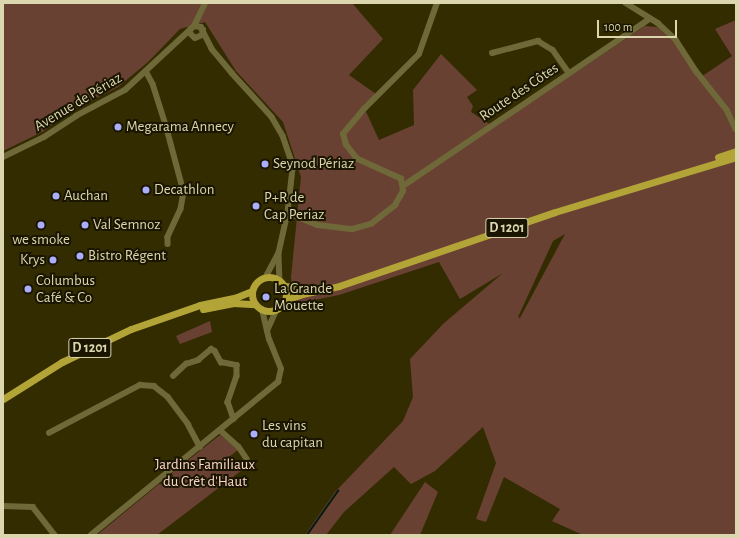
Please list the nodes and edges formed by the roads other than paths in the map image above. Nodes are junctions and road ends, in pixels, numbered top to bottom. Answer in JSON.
{"nodes":[{"id":1,"x":205,"y":3,"type":"edge"},
{"id":2,"x":437,"y":3,"type":"edge"},
{"id":3,"x":629,"y":4,"type":"edge"},
{"id":4,"x":203,"y":9,"type":"junction"},
{"id":5,"x":650,"y":19,"type":"junction"},
{"id":6,"x":192,"y":27,"type":"junction"},
{"id":7,"x":202,"y":29,"type":"junction"},
{"id":8,"x":195,"y":37,"type":"junction"},
{"id":9,"x":178,"y":41,"type":"junction"},
{"id":10,"x":212,"y":49,"type":"junction"},
{"id":11,"x":492,"y":53,"type":"dead end"},
{"id":12,"x":146,"y":71,"type":"junction"},
{"id":13,"x":569,"y":73,"type":"junction"},
{"id":14,"x":736,"y":129,"type":"edge"},
{"id":15,"x":736,"y":151,"type":"edge"},
{"id":16,"x":3,"y":157,"type":"edge"},
{"id":17,"x":736,"y":157,"type":"edge"},
{"id":18,"x":403,"y":186,"type":"junction"},
{"id":19,"x":635,"y":187,"type":"junction"},
{"id":20,"x":288,"y":213,"type":"junction"},
{"id":21,"x":168,"y":244,"type":"dead end"},
{"id":22,"x":279,"y":253,"type":"junction"},
{"id":23,"x":379,"y":271,"type":"junction"},
{"id":24,"x":266,"y":277,"type":"junction"},
{"id":25,"x":282,"y":283,"type":"junction"},
{"id":26,"x":252,"y":291,"type":"junction"},
{"id":27,"x":286,"y":300,"type":"junction"},
{"id":28,"x":255,"y":304,"type":"junction"},
{"id":29,"x":277,"y":309,"type":"junction"},
{"id":30,"x":262,"y":310,"type":"junction"},
{"id":31,"x":183,"y":312,"type":"junction"},
{"id":32,"x":267,"y":331,"type":"junction"},
{"id":33,"x":173,"y":376,"type":"dead end"},
{"id":34,"x":3,"y":399,"type":"edge"},
{"id":35,"x":234,"y":419,"type":"junction"},
{"id":36,"x":220,"y":430,"type":"junction"},
{"id":37,"x":49,"y":433,"type":"dead end"},
{"id":38,"x":200,"y":447,"type":"junction"},
{"id":39,"x":247,"y":459,"type":"dead end"},
{"id":40,"x":3,"y":506,"type":"edge"},
{"id":41,"x":54,"y":534,"type":"edge"},
{"id":42,"x":91,"y":535,"type":"edge"}],
"edges":[{"from":1,"to":4,"type":"street"},
{"from":2,"to":18,"type":"street"},
{"from":3,"to":5,"type":"street"},
{"from":4,"to":6,"type":"street","name":"Avenue de Périaz"},
{"from":4,"to":7,"type":"street"},
{"from":5,"to":13,"type":"street","name":"Route des Côtes"},
{"from":5,"to":14,"type":"street"},
{"from":6,"to":7,"type":"street"},
{"from":6,"to":8,"type":"street"},
{"from":6,"to":9,"type":"street","name":"Avenue de Périaz"},
{"from":7,"to":8,"type":"street"},
{"from":7,"to":10,"type":"street"},
{"from":8,"to":9,"type":"street","name":"Avenue de Périaz"},
{"from":8,"to":10,"type":"street"},
{"from":9,"to":12,"type":"street","name":"Avenue de Périaz"},
{"from":10,"to":20,"type":"street"},
{"from":11,"to":13,"type":"street"},
{"from":12,"to":16,"type":"street","name":"Avenue de Périaz"},
{"from":12,"to":21,"type":"street"},
{"from":13,"to":18,"type":"street","name":"Route des Côtes"},
{"from":15,"to":19,"type":"main road","number":"D 1201"},
{"from":17,"to":19,"type":"main road","number":"D 1201"},
{"from":18,"to":20,"type":"street"},
{"from":19,"to":23,"type":"main road","number":"D 1201"},
{"from":20,"to":22,"type":"street"},
{"from":22,"to":24,"type":"street"},
{"from":22,"to":25,"type":"street"},
{"from":23,"to":25,"type":"main road"},
{"from":23,"to":27,"type":"main road"},
{"from":24,"to":25,"type":"main road"},
{"from":24,"to":26,"type":"main road"},
{"from":25,"to":27,"type":"main road"},
{"from":26,"to":28,"type":"main road"},
{"from":26,"to":31,"type":"main road"},
{"from":27,"to":29,"type":"main road"},
{"from":28,"to":30,"type":"main road"},
{"from":28,"to":31,"type":"main road"},
{"from":29,"to":30,"type":"main road"},
{"from":29,"to":32,"type":"street"},
{"from":30,"to":32,"type":"street"},
{"from":31,"to":34,"type":"main road","number":"D 1201"},
{"from":32,"to":35,"type":"street"},
{"from":33,"to":35,"type":"street"},
{"from":35,"to":36,"type":"street"},
{"from":36,"to":38,"type":"street"},
{"from":36,"to":39,"type":"street"},
{"from":37,"to":38,"type":"street"},
{"from":38,"to":42,"type":"street"},
{"from":40,"to":41,"type":"street"}]}
